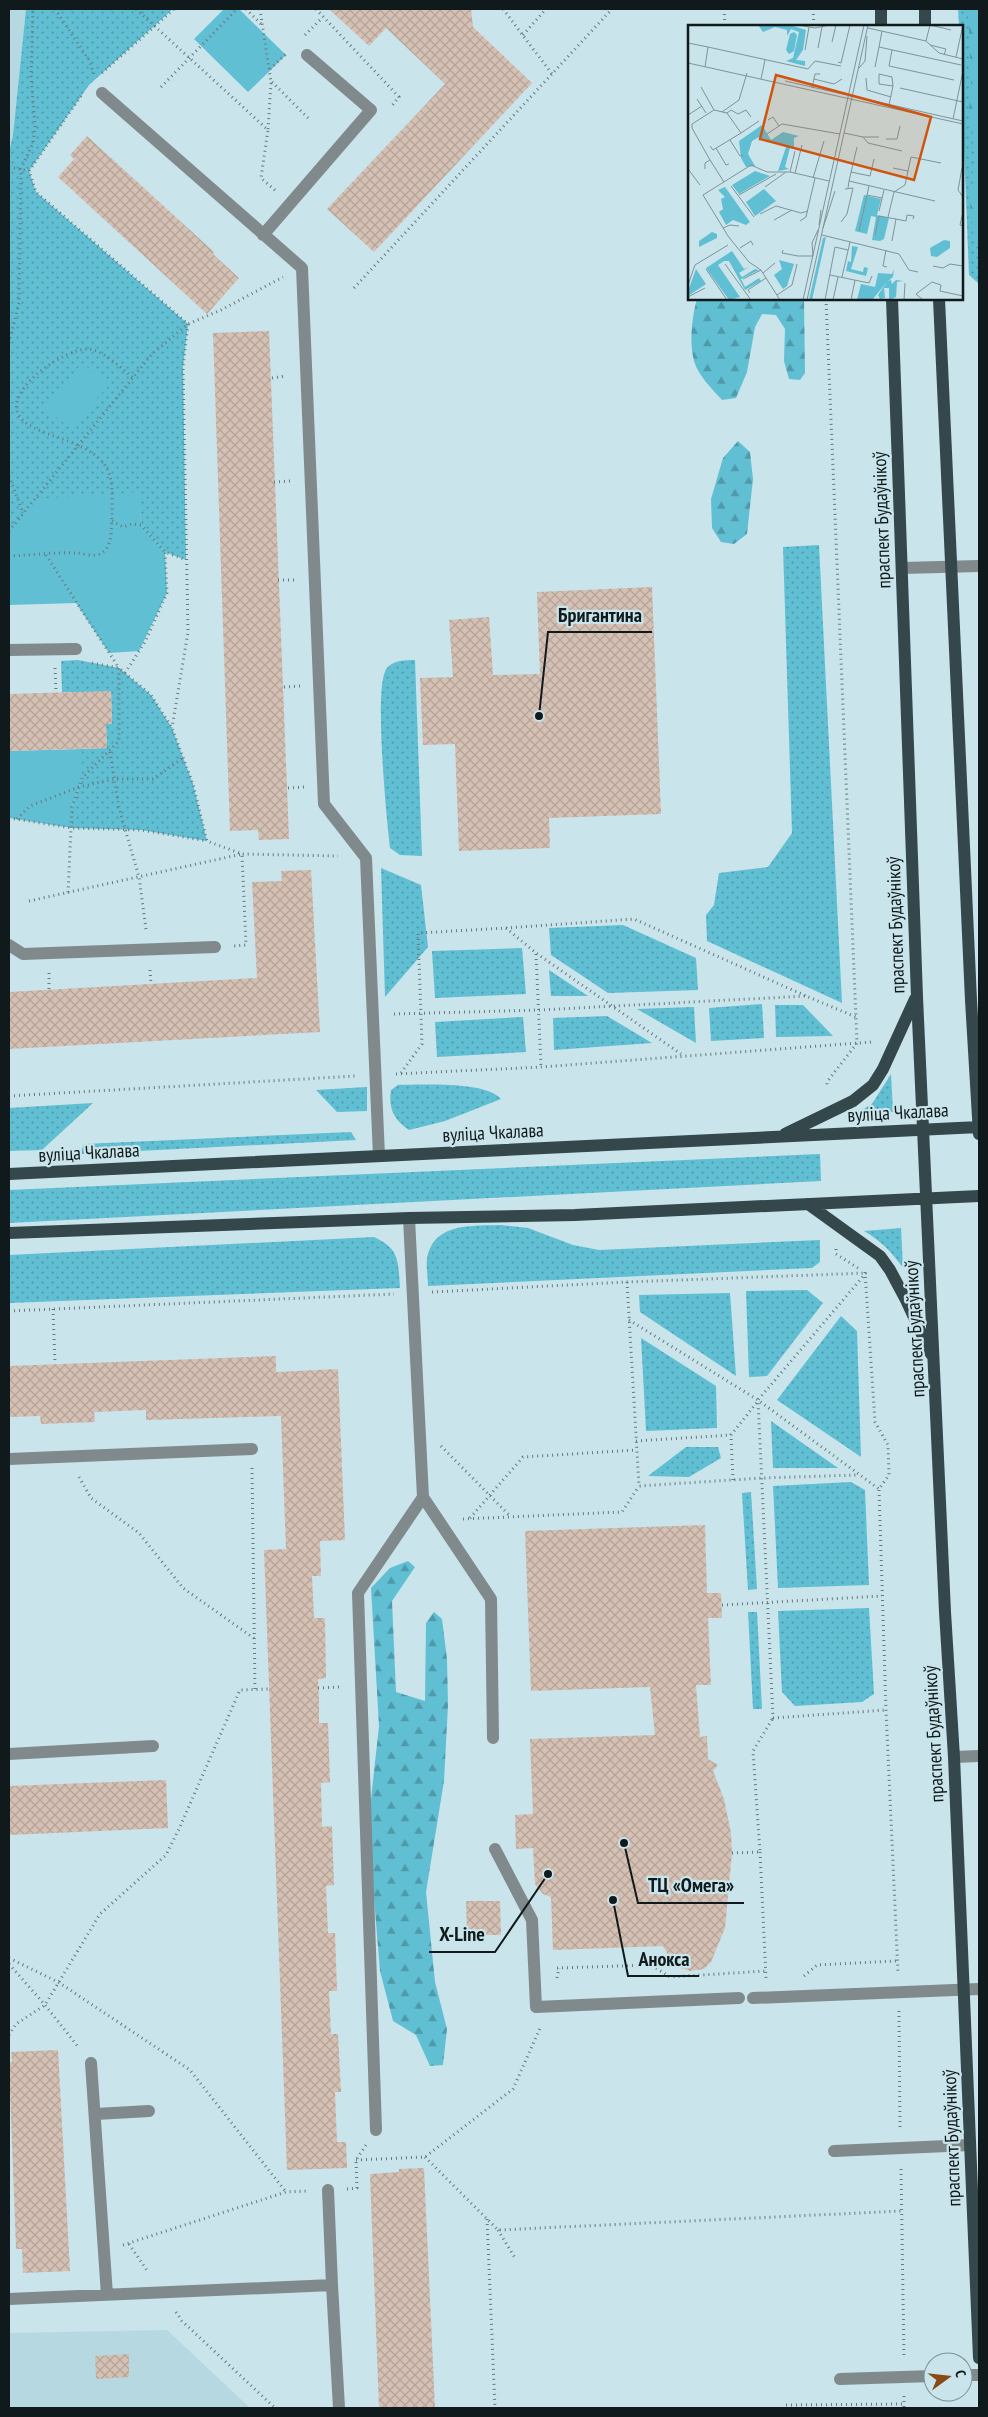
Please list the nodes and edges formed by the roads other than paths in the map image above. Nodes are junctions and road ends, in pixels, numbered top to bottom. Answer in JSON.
{"nodes":[{"id":1,"x":881,"y":9,"type":"edge"},
{"id":2,"x":924,"y":9,"type":"edge"},
{"id":3,"x":881,"y":25,"type":"edge"},
{"id":4,"x":925,"y":25,"type":"edge"},
{"id":5,"x":307,"y":55,"type":"dead end"},
{"id":6,"x":102,"y":94,"type":"dead end"},
{"id":7,"x":263,"y":235,"type":"junction"},
{"id":8,"x":892,"y":300,"type":"edge"},
{"id":9,"x":939,"y":300,"type":"edge"},
{"id":10,"x":979,"y":566,"type":"edge"},
{"id":11,"x":950,"y":567,"type":"junction"},
{"id":12,"x":902,"y":568,"type":"junction"},
{"id":13,"x":76,"y":649,"type":"dead end"},
{"id":14,"x":9,"y":650,"type":"edge"},
{"id":15,"x":9,"y":946,"type":"edge"},
{"id":16,"x":215,"y":947,"type":"road end"},
{"id":17,"x":916,"y":997,"type":"junction"},
{"id":18,"x":971,"y":1000,"type":"junction"},
{"id":19,"x":979,"y":1014,"type":"edge"},
{"id":20,"x":979,"y":1127,"type":"edge"},
{"id":21,"x":923,"y":1130,"type":"junction"},
{"id":22,"x":979,"y":1134,"type":"edge"},
{"id":23,"x":777,"y":1137,"type":"junction"},
{"id":24,"x":379,"y":1156,"type":"junction"},
{"id":25,"x":9,"y":1174,"type":"edge"},
{"id":26,"x":979,"y":1196,"type":"edge"},
{"id":27,"x":926,"y":1199,"type":"junction"},
{"id":28,"x":808,"y":1204,"type":"junction"},
{"id":29,"x":409,"y":1218,"type":"junction"},
{"id":30,"x":9,"y":1233,"type":"edge"},
{"id":31,"x":934,"y":1360,"type":"junction"},
{"id":32,"x":252,"y":1449,"type":"road end"},
{"id":33,"x":9,"y":1459,"type":"edge"},
{"id":34,"x":423,"y":1497,"type":"junction"},
{"id":35,"x":493,"y":1738,"type":"dead end"},
{"id":36,"x":153,"y":1746,"type":"dead end"},
{"id":37,"x":9,"y":1754,"type":"edge"},
{"id":38,"x":979,"y":1756,"type":"edge"},
{"id":39,"x":954,"y":1757,"type":"junction"},
{"id":40,"x":495,"y":1849,"type":"dead end"},
{"id":41,"x":979,"y":1989,"type":"edge"},
{"id":42,"x":964,"y":1990,"type":"junction"},
{"id":43,"x":739,"y":1998,"type":"dead end"},
{"id":44,"x":753,"y":1998,"type":"dead end"},
{"id":45,"x":91,"y":2063,"type":"road end"},
{"id":46,"x":149,"y":2111,"type":"dead end"},
{"id":47,"x":96,"y":2114,"type":"junction"},
{"id":48,"x":376,"y":2130,"type":"road end"},
{"id":49,"x":970,"y":2145,"type":"junction"},
{"id":50,"x":834,"y":2151,"type":"dead end"},
{"id":51,"x":328,"y":2190,"type":"road end"},
{"id":52,"x":332,"y":2286,"type":"junction"},
{"id":53,"x":107,"y":2295,"type":"junction"},
{"id":54,"x":9,"y":2299,"type":"edge"},
{"id":55,"x":978,"y":2317,"type":"edge"},
{"id":56,"x":979,"y":2358,"type":"edge"},
{"id":57,"x":923,"y":2376,"type":"edge"},
{"id":58,"x":840,"y":2379,"type":"dead end"},
{"id":59,"x":339,"y":2408,"type":"edge"}],
"edges":[{"from":1,"to":3,"type":"main road"},
{"from":2,"to":4,"type":"main road"},
{"from":5,"to":7,"type":"street"},
{"from":6,"to":7,"type":"street"},
{"from":7,"to":24,"type":"street"},
{"from":8,"to":12,"type":"main road","name":"праспект Будаўнікоў"},
{"from":9,"to":11,"type":"main road"},
{"from":10,"to":11,"type":"street"},
{"from":11,"to":12,"type":"street"},
{"from":11,"to":18,"type":"main road"},
{"from":12,"to":17,"type":"main road","name":"праспект Будаўнікоў"},
{"from":13,"to":14,"type":"street"},
{"from":15,"to":16,"type":"street"},
{"from":17,"to":21,"type":"main road","name":"праспект Будаўнікоў"},
{"from":17,"to":23,"type":"main road"},
{"from":18,"to":19,"type":"main road"},
{"from":18,"to":20,"type":"main road"},
{"from":20,"to":21,"type":"main road","name":"вуліца Чкалава"},
{"from":20,"to":22,"type":"main road"},
{"from":21,"to":23,"type":"main road","name":"вуліца Чкалава"},
{"from":21,"to":27,"type":"main road","name":"праспект Будаўнікоў"},
{"from":23,"to":24,"type":"main road","name":"вуліца Чкалава"},
{"from":24,"to":25,"type":"main road","name":"вуліца Чкалава"},
{"from":26,"to":27,"type":"main road"},
{"from":27,"to":28,"type":"main road"},
{"from":27,"to":31,"type":"main road","name":"праспект Будаўнікоў"},
{"from":28,"to":29,"type":"main road"},
{"from":28,"to":31,"type":"main road"},
{"from":29,"to":30,"type":"main road"},
{"from":29,"to":34,"type":"street"},
{"from":31,"to":39,"type":"main road","name":"праспект Будаўнікоў"},
{"from":32,"to":33,"type":"street"},
{"from":34,"to":35,"type":"street"},
{"from":34,"to":48,"type":"street"},
{"from":36,"to":37,"type":"street"},
{"from":38,"to":39,"type":"street"},
{"from":39,"to":42,"type":"main road","name":"праспект Будаўнікоў"},
{"from":40,"to":43,"type":"street"},
{"from":41,"to":42,"type":"street"},
{"from":42,"to":44,"type":"street"},
{"from":42,"to":49,"type":"main road","name":"праспект Будаўнікоў"},
{"from":45,"to":47,"type":"street"},
{"from":46,"to":47,"type":"street"},
{"from":47,"to":53,"type":"street"},
{"from":49,"to":50,"type":"street"},
{"from":49,"to":55,"type":"main road","name":"праспект Будаўнікоў"},
{"from":51,"to":52,"type":"street"},
{"from":52,"to":53,"type":"street"},
{"from":52,"to":59,"type":"street"},
{"from":53,"to":54,"type":"street"},
{"from":55,"to":56,"type":"main road","name":"праспект Будаўнікоў"},
{"from":57,"to":58,"type":"street"}]}
